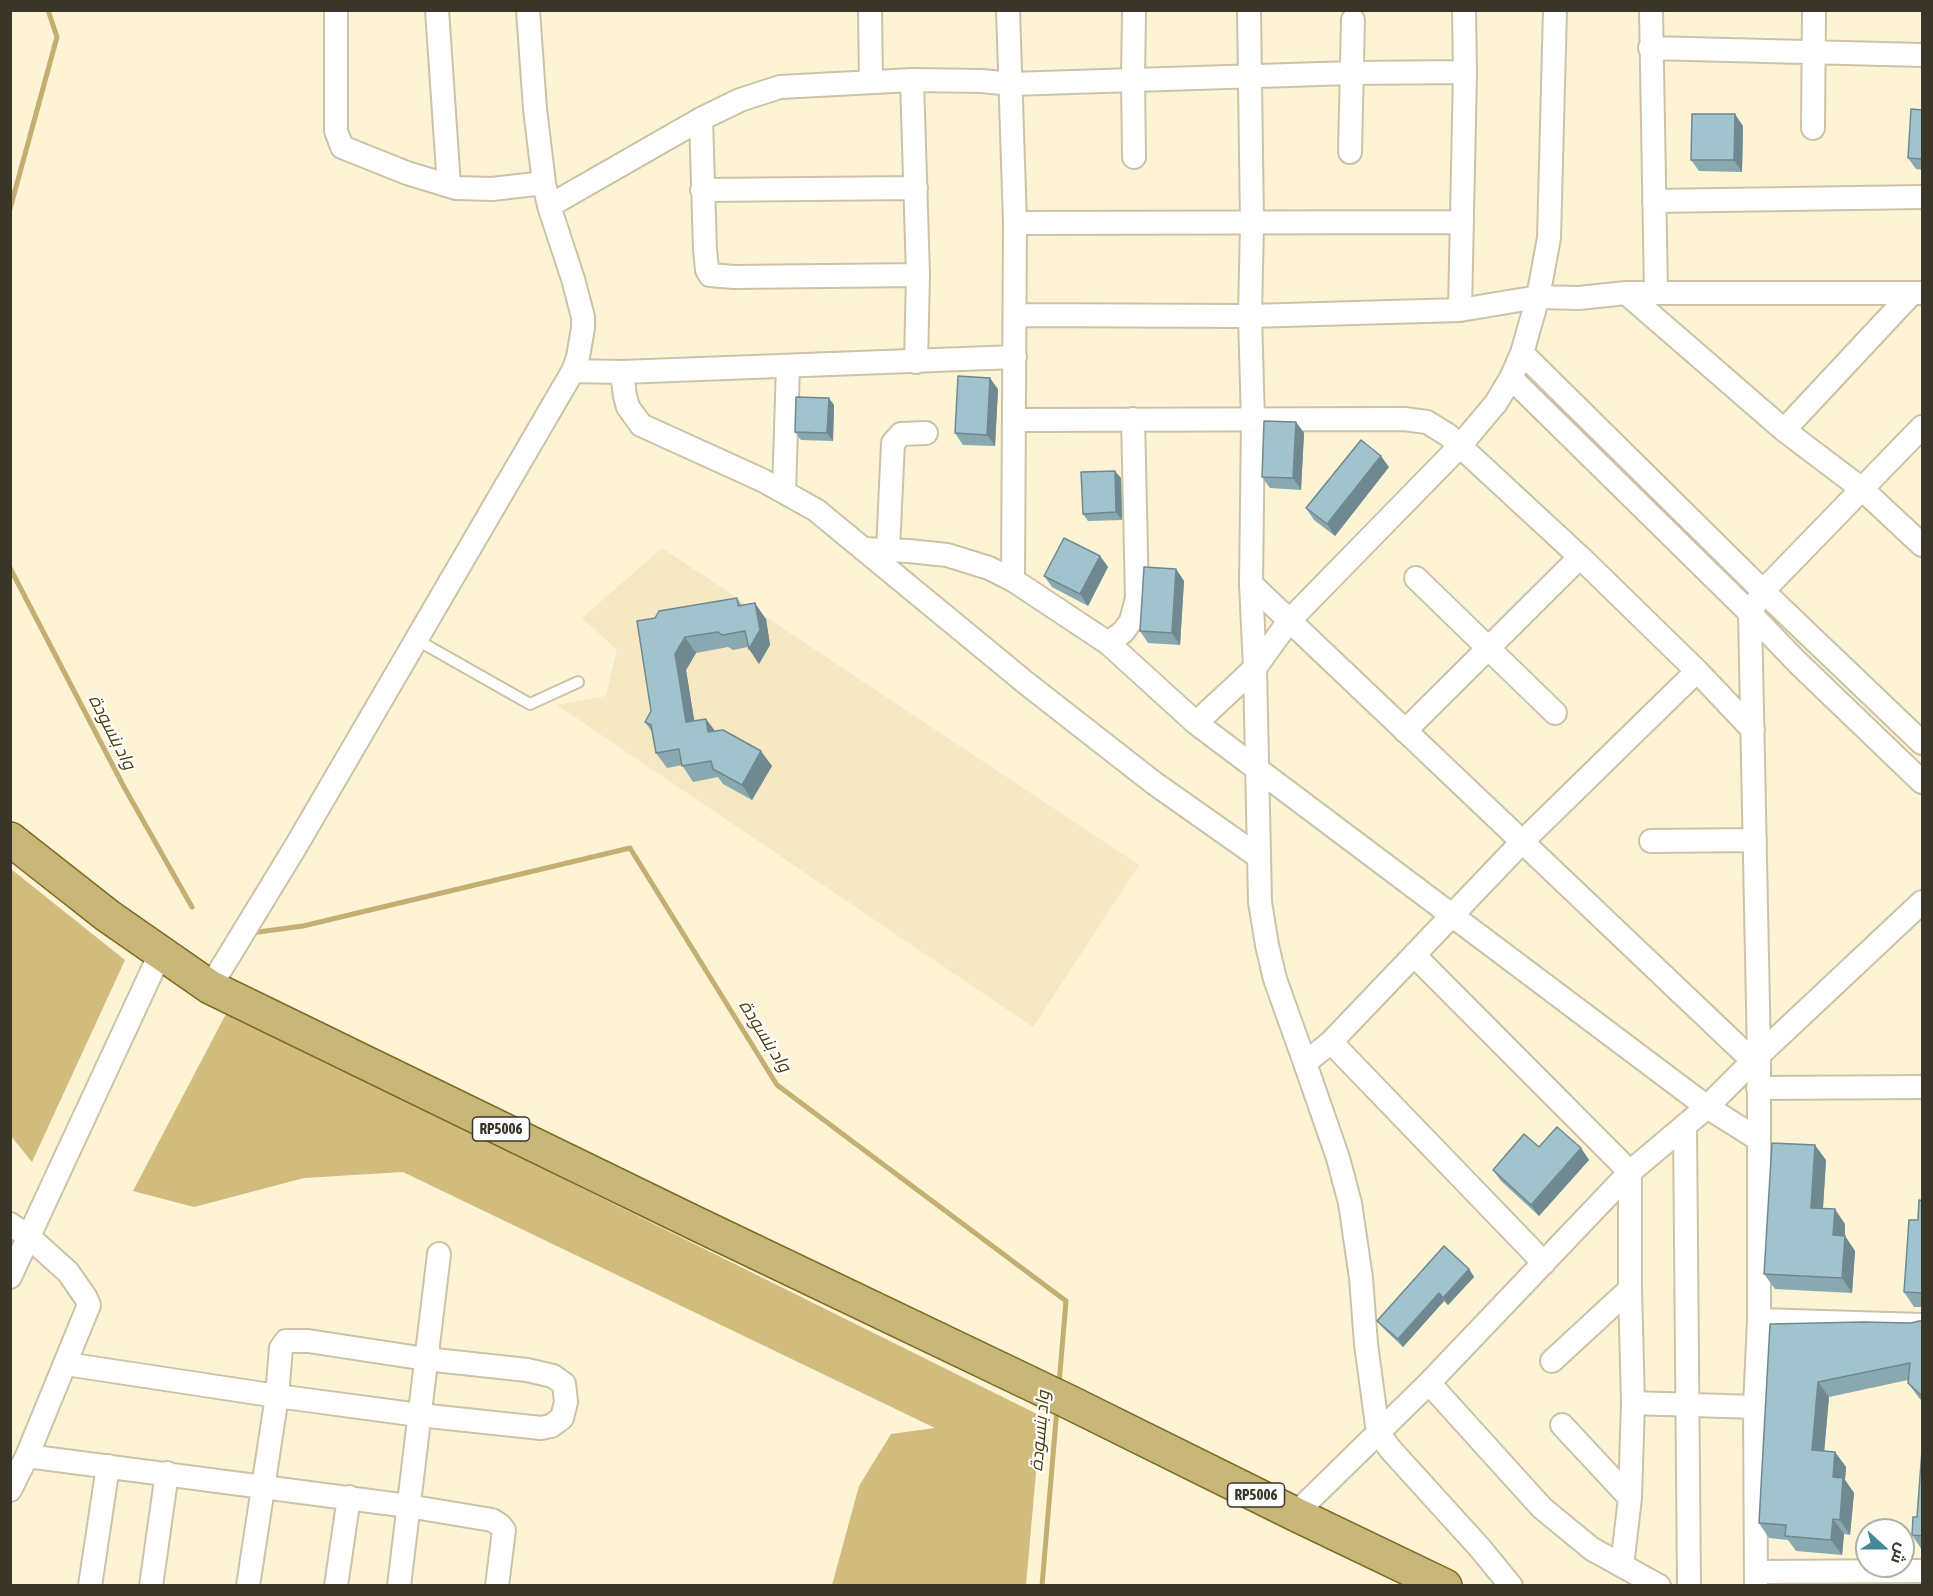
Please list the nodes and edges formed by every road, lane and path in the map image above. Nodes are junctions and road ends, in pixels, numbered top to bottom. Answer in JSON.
{"nodes":[{"id":1,"x":336,"y":10,"type":"edge"},
{"id":2,"x":437,"y":10,"type":"edge"},
{"id":3,"x":528,"y":10,"type":"edge"},
{"id":4,"x":870,"y":10,"type":"edge"},
{"id":5,"x":1008,"y":10,"type":"edge"},
{"id":6,"x":1249,"y":10,"type":"edge"},
{"id":7,"x":1464,"y":10,"type":"edge"},
{"id":8,"x":1554,"y":10,"type":"edge"},
{"id":9,"x":1651,"y":10,"type":"edge"},
{"id":10,"x":1814,"y":10,"type":"edge"},
{"id":11,"x":1134,"y":12,"type":"edge"},
{"id":12,"x":1353,"y":20,"type":"dead end"},
{"id":13,"x":1650,"y":48,"type":"junction"},
{"id":14,"x":1815,"y":53,"type":"junction"},
{"id":15,"x":1923,"y":55,"type":"edge"},
{"id":16,"x":1465,"y":72,"type":"junction"},
{"id":17,"x":1351,"y":73,"type":"junction"},
{"id":18,"x":1250,"y":76,"type":"junction"},
{"id":19,"x":1132,"y":79,"type":"junction"},
{"id":20,"x":912,"y":80,"type":"junction"},
{"id":21,"x":871,"y":81,"type":"junction"},
{"id":22,"x":1011,"y":84,"type":"junction"},
{"id":23,"x":701,"y":119,"type":"junction"},
{"id":24,"x":1813,"y":128,"type":"dead end"},
{"id":25,"x":1350,"y":152,"type":"dead end"},
{"id":26,"x":1134,"y":157,"type":"dead end"},
{"id":27,"x":544,"y":183,"type":"junction"},
{"id":28,"x":449,"y":186,"type":"junction"},
{"id":29,"x":916,"y":188,"type":"junction"},
{"id":30,"x":702,"y":190,"type":"junction"},
{"id":31,"x":1923,"y":197,"type":"edge"},
{"id":32,"x":1654,"y":201,"type":"junction"},
{"id":33,"x":549,"y":206,"type":"junction"},
{"id":34,"x":1015,"y":222,"type":"junction"},
{"id":35,"x":1461,"y":222,"type":"junction"},
{"id":36,"x":1251,"y":223,"type":"junction"},
{"id":37,"x":918,"y":275,"type":"junction"},
{"id":38,"x":1656,"y":293,"type":"junction"},
{"id":39,"x":1917,"y":293,"type":"edge"},
{"id":40,"x":1626,"y":294,"type":"junction"},
{"id":41,"x":1538,"y":297,"type":"junction"},
{"id":42,"x":1461,"y":310,"type":"junction"},
{"id":43,"x":1015,"y":315,"type":"junction"},
{"id":44,"x":1250,"y":316,"type":"junction"},
{"id":45,"x":1522,"y":353,"type":"junction"},
{"id":46,"x":1015,"y":357,"type":"junction"},
{"id":47,"x":916,"y":362,"type":"junction"},
{"id":48,"x":788,"y":366,"type":"junction"},
{"id":49,"x":573,"y":371,"type":"junction"},
{"id":50,"x":622,"y":372,"type":"junction"},
{"id":51,"x":1511,"y":378,"type":"junction"},
{"id":52,"x":1133,"y":419,"type":"junction"},
{"id":53,"x":1014,"y":420,"type":"junction"},
{"id":54,"x":1253,"y":421,"type":"junction"},
{"id":55,"x":1923,"y":427,"type":"edge"},
{"id":56,"x":1784,"y":430,"type":"junction"},
{"id":57,"x":926,"y":434,"type":"dead end"},
{"id":58,"x":1459,"y":447,"type":"junction"},
{"id":59,"x":1862,"y":489,"type":"junction"},
{"id":60,"x":784,"y":492,"type":"junction"},
{"id":61,"x":1923,"y":544,"type":"edge"},
{"id":62,"x":863,"y":549,"type":"junction"},
{"id":63,"x":888,"y":550,"type":"junction"},
{"id":64,"x":1580,"y":557,"type":"junction"},
{"id":65,"x":1416,"y":578,"type":"dead end"},
{"id":66,"x":1013,"y":580,"type":"junction"},
{"id":67,"x":1251,"y":584,"type":"junction"},
{"id":68,"x":1763,"y":591,"type":"junction"},
{"id":69,"x":1750,"y":613,"type":"junction"},
{"id":70,"x":1289,"y":621,"type":"junction"},
{"id":71,"x":417,"y":639,"type":"junction"},
{"id":72,"x":1108,"y":643,"type":"junction"},
{"id":73,"x":1488,"y":648,"type":"junction"},
{"id":74,"x":1255,"y":668,"type":"junction"},
{"id":75,"x":1697,"y":671,"type":"junction"},
{"id":76,"x":578,"y":682,"type":"dead end"},
{"id":77,"x":1555,"y":713,"type":"dead end"},
{"id":78,"x":1196,"y":723,"type":"junction"},
{"id":79,"x":1754,"y":730,"type":"junction"},
{"id":80,"x":1405,"y":731,"type":"junction"},
{"id":81,"x":1919,"y":737,"type":"edge"},
{"id":82,"x":1257,"y":770,"type":"junction"},
{"id":83,"x":1923,"y":782,"type":"edge"},
{"id":84,"x":10,"y":839,"type":"edge"},
{"id":85,"x":1755,"y":840,"type":"junction"},
{"id":86,"x":1522,"y":842,"type":"junction"},
{"id":87,"x":1651,"y":842,"type":"dead end"},
{"id":88,"x":1259,"y":857,"type":"junction"},
{"id":89,"x":1923,"y":902,"type":"edge"},
{"id":90,"x":1451,"y":913,"type":"junction"},
{"id":91,"x":160,"y":954,"type":"junction"},
{"id":92,"x":1414,"y":955,"type":"junction"},
{"id":93,"x":210,"y":987,"type":"junction"},
{"id":94,"x":1330,"y":1041,"type":"junction"},
{"id":95,"x":1756,"y":1058,"type":"junction"},
{"id":96,"x":1305,"y":1063,"type":"junction"},
{"id":97,"x":1923,"y":1087,"type":"edge"},
{"id":98,"x":1758,"y":1088,"type":"junction"},
{"id":99,"x":1707,"y":1107,"type":"junction"},
{"id":100,"x":1685,"y":1127,"type":"junction"},
{"id":101,"x":1758,"y":1139,"type":"junction"},
{"id":102,"x":1630,"y":1172,"type":"junction"},
{"id":103,"x":10,"y":1224,"type":"edge"},
{"id":104,"x":29,"y":1237,"type":"junction"},
{"id":105,"x":439,"y":1254,"type":"dead end"},
{"id":106,"x":1544,"y":1263,"type":"junction"},
{"id":107,"x":10,"y":1277,"type":"edge"},
{"id":108,"x":1630,"y":1289,"type":"junction"},
{"id":109,"x":1759,"y":1320,"type":"junction"},
{"id":110,"x":1923,"y":1325,"type":"edge"},
{"id":111,"x":426,"y":1359,"type":"junction"},
{"id":112,"x":1552,"y":1361,"type":"dead end"},
{"id":113,"x":66,"y":1364,"type":"junction"},
{"id":114,"x":1430,"y":1383,"type":"junction"},
{"id":115,"x":277,"y":1396,"type":"junction"},
{"id":116,"x":1633,"y":1403,"type":"junction"},
{"id":117,"x":1689,"y":1404,"type":"junction"},
{"id":118,"x":1755,"y":1407,"type":"junction"},
{"id":119,"x":418,"y":1415,"type":"junction"},
{"id":120,"x":1562,"y":1425,"type":"dead end"},
{"id":121,"x":1378,"y":1433,"type":"junction"},
{"id":122,"x":27,"y":1456,"type":"junction"},
{"id":123,"x":108,"y":1466,"type":"junction"},
{"id":124,"x":166,"y":1473,"type":"junction"},
{"id":125,"x":264,"y":1486,"type":"junction"},
{"id":126,"x":10,"y":1490,"type":"edge"},
{"id":127,"x":349,"y":1497,"type":"junction"},
{"id":128,"x":1630,"y":1498,"type":"junction"},
{"id":129,"x":408,"y":1506,"type":"junction"},
{"id":130,"x":1294,"y":1514,"type":"junction"},
{"id":131,"x":1622,"y":1566,"type":"junction"},
{"id":132,"x":1923,"y":1571,"type":"edge"},
{"id":133,"x":1756,"y":1579,"type":"edge"},
{"id":134,"x":90,"y":1586,"type":"edge"},
{"id":135,"x":151,"y":1586,"type":"edge"},
{"id":136,"x":248,"y":1586,"type":"edge"},
{"id":137,"x":336,"y":1586,"type":"edge"},
{"id":138,"x":399,"y":1586,"type":"edge"},
{"id":139,"x":497,"y":1586,"type":"edge"},
{"id":140,"x":1445,"y":1586,"type":"edge"},
{"id":141,"x":1511,"y":1586,"type":"edge"},
{"id":142,"x":1659,"y":1586,"type":"edge"},
{"id":143,"x":1689,"y":1586,"type":"edge"}],
"edges":[{"from":1,"to":28,"type":"street"},
{"from":2,"to":28,"type":"street"},
{"from":3,"to":27,"type":"street"},
{"from":4,"to":21,"type":"street"},
{"from":5,"to":22,"type":"street"},
{"from":6,"to":18,"type":"street"},
{"from":7,"to":16,"type":"street"},
{"from":8,"to":41,"type":"street"},
{"from":9,"to":13,"type":"street"},
{"from":10,"to":14,"type":"street"},
{"from":11,"to":19,"type":"street"},
{"from":12,"to":17,"type":"street"},
{"from":13,"to":14,"type":"street"},
{"from":13,"to":32,"type":"street"},
{"from":14,"to":15,"type":"street"},
{"from":14,"to":24,"type":"street"},
{"from":16,"to":17,"type":"street"},
{"from":16,"to":35,"type":"street"},
{"from":17,"to":18,"type":"street"},
{"from":17,"to":25,"type":"street"},
{"from":18,"to":19,"type":"street"},
{"from":18,"to":36,"type":"street"},
{"from":19,"to":22,"type":"street"},
{"from":19,"to":26,"type":"street"},
{"from":20,"to":21,"type":"street"},
{"from":20,"to":22,"type":"street"},
{"from":20,"to":29,"type":"street"},
{"from":21,"to":23,"type":"street"},
{"from":22,"to":34,"type":"street"},
{"from":23,"to":30,"type":"street"},
{"from":23,"to":33,"type":"street"},
{"from":27,"to":28,"type":"street"},
{"from":27,"to":33,"type":"street"},
{"from":29,"to":30,"type":"street"},
{"from":29,"to":37,"type":"street"},
{"from":30,"to":37,"type":"street"},
{"from":31,"to":32,"type":"street"},
{"from":32,"to":38,"type":"street"},
{"from":33,"to":49,"type":"street"},
{"from":34,"to":36,"type":"street"},
{"from":34,"to":43,"type":"street"},
{"from":35,"to":36,"type":"street"},
{"from":35,"to":42,"type":"street"},
{"from":36,"to":44,"type":"street"},
{"from":37,"to":47,"type":"street"},
{"from":38,"to":39,"type":"street"},
{"from":38,"to":40,"type":"street"},
{"from":39,"to":56,"type":"street"},
{"from":40,"to":41,"type":"street"},
{"from":40,"to":56,"type":"street"},
{"from":41,"to":42,"type":"street"},
{"from":41,"to":45,"type":"street"},
{"from":42,"to":44,"type":"street"},
{"from":43,"to":44,"type":"street"},
{"from":43,"to":46,"type":"street"},
{"from":44,"to":54,"type":"street"},
{"from":45,"to":51,"type":"street"},
{"from":45,"to":68,"type":"street"},
{"from":46,"to":47,"type":"street"},
{"from":46,"to":53,"type":"street"},
{"from":47,"to":48,"type":"street"},
{"from":48,"to":50,"type":"street"},
{"from":48,"to":60,"type":"street"},
{"from":49,"to":50,"type":"street"},
{"from":49,"to":71,"type":"street"},
{"from":50,"to":60,"type":"street"},
{"from":51,"to":58,"type":"street"},
{"from":51,"to":69,"type":"street"},
{"from":52,"to":53,"type":"street"},
{"from":52,"to":54,"type":"street"},
{"from":52,"to":72,"type":"street"},
{"from":53,"to":66,"type":"street"},
{"from":54,"to":58,"type":"street"},
{"from":54,"to":67,"type":"street"},
{"from":55,"to":59,"type":"street"},
{"from":56,"to":59,"type":"street"},
{"from":57,"to":63,"type":"street"},
{"from":58,"to":64,"type":"street"},
{"from":58,"to":70,"type":"street"},
{"from":59,"to":61,"type":"street"},
{"from":59,"to":68,"type":"street"},
{"from":60,"to":62,"type":"street"},
{"from":62,"to":63,"type":"street"},
{"from":62,"to":88,"type":"street"},
{"from":63,"to":66,"type":"street"},
{"from":64,"to":73,"type":"street"},
{"from":64,"to":75,"type":"street"},
{"from":65,"to":73,"type":"street"},
{"from":66,"to":72,"type":"street"},
{"from":67,"to":70,"type":"street"},
{"from":67,"to":74,"type":"street"},
{"from":68,"to":69,"type":"street"},
{"from":68,"to":81,"type":"street"},
{"from":69,"to":79,"type":"street"},
{"from":69,"to":83,"type":"street"},
{"from":70,"to":74,"type":"street"},
{"from":70,"to":80,"type":"street"},
{"from":71,"to":76,"type":"lane"},
{"from":71,"to":93,"type":"street"},
{"from":72,"to":78,"type":"street"},
{"from":73,"to":77,"type":"street"},
{"from":73,"to":80,"type":"street"},
{"from":74,"to":78,"type":"street"},
{"from":74,"to":82,"type":"street"},
{"from":75,"to":79,"type":"street"},
{"from":75,"to":86,"type":"street"},
{"from":78,"to":82,"type":"street"},
{"from":79,"to":85,"type":"street"},
{"from":80,"to":86,"type":"street"},
{"from":82,"to":88,"type":"street"},
{"from":82,"to":90,"type":"street"},
{"from":84,"to":91,"type":"main road","number":"RP5006"},
{"from":85,"to":87,"type":"street"},
{"from":85,"to":95,"type":"street"},
{"from":86,"to":90,"type":"street"},
{"from":86,"to":95,"type":"street"},
{"from":88,"to":96,"type":"street"},
{"from":89,"to":95,"type":"street"},
{"from":90,"to":92,"type":"street"},
{"from":90,"to":99,"type":"street"},
{"from":91,"to":93,"type":"main road","number":"RP5006"},
{"from":91,"to":104,"type":"street"},
{"from":92,"to":94,"type":"street"},
{"from":92,"to":102,"type":"street"},
{"from":93,"to":130,"type":"main road","number":"RP5006"},
{"from":94,"to":96,"type":"street"},
{"from":94,"to":106,"type":"street"},
{"from":95,"to":98,"type":"street"},
{"from":95,"to":99,"type":"street"},
{"from":96,"to":121,"type":"street"},
{"from":97,"to":98,"type":"street"},
{"from":98,"to":101,"type":"street"},
{"from":99,"to":100,"type":"street"},
{"from":99,"to":101,"type":"street"},
{"from":100,"to":102,"type":"street"},
{"from":100,"to":117,"type":"street"},
{"from":101,"to":109,"type":"street"},
{"from":102,"to":106,"type":"street"},
{"from":102,"to":108,"type":"street"},
{"from":103,"to":104,"type":"street"},
{"from":104,"to":107,"type":"street"},
{"from":104,"to":113,"type":"street"},
{"from":105,"to":111,"type":"street"},
{"from":106,"to":114,"type":"street"},
{"from":108,"to":112,"type":"street"},
{"from":108,"to":116,"type":"street"},
{"from":109,"to":110,"type":"street"},
{"from":109,"to":118,"type":"street"},
{"from":111,"to":115,"type":"street"},
{"from":111,"to":119,"type":"street"},
{"from":111,"to":119,"type":"street"},
{"from":113,"to":115,"type":"street"},
{"from":113,"to":122,"type":"street"},
{"from":114,"to":121,"type":"street"},
{"from":114,"to":131,"type":"street"},
{"from":115,"to":119,"type":"street"},
{"from":115,"to":125,"type":"street"},
{"from":116,"to":117,"type":"street"},
{"from":116,"to":128,"type":"street"},
{"from":117,"to":118,"type":"street"},
{"from":117,"to":143,"type":"street"},
{"from":118,"to":133,"type":"street"},
{"from":119,"to":129,"type":"street"},
{"from":120,"to":128,"type":"street"},
{"from":121,"to":130,"type":"street"},
{"from":121,"to":141,"type":"street"},
{"from":122,"to":123,"type":"street"},
{"from":122,"to":126,"type":"street"},
{"from":123,"to":124,"type":"street"},
{"from":123,"to":134,"type":"street"},
{"from":124,"to":125,"type":"street"},
{"from":124,"to":135,"type":"street"},
{"from":125,"to":127,"type":"street"},
{"from":125,"to":136,"type":"street"},
{"from":127,"to":129,"type":"street"},
{"from":127,"to":137,"type":"street"},
{"from":128,"to":131,"type":"street"},
{"from":129,"to":138,"type":"street"},
{"from":129,"to":139,"type":"street"},
{"from":130,"to":140,"type":"main road","number":"RP5006"},
{"from":131,"to":142,"type":"street"},
{"from":132,"to":133,"type":"street"}]}
